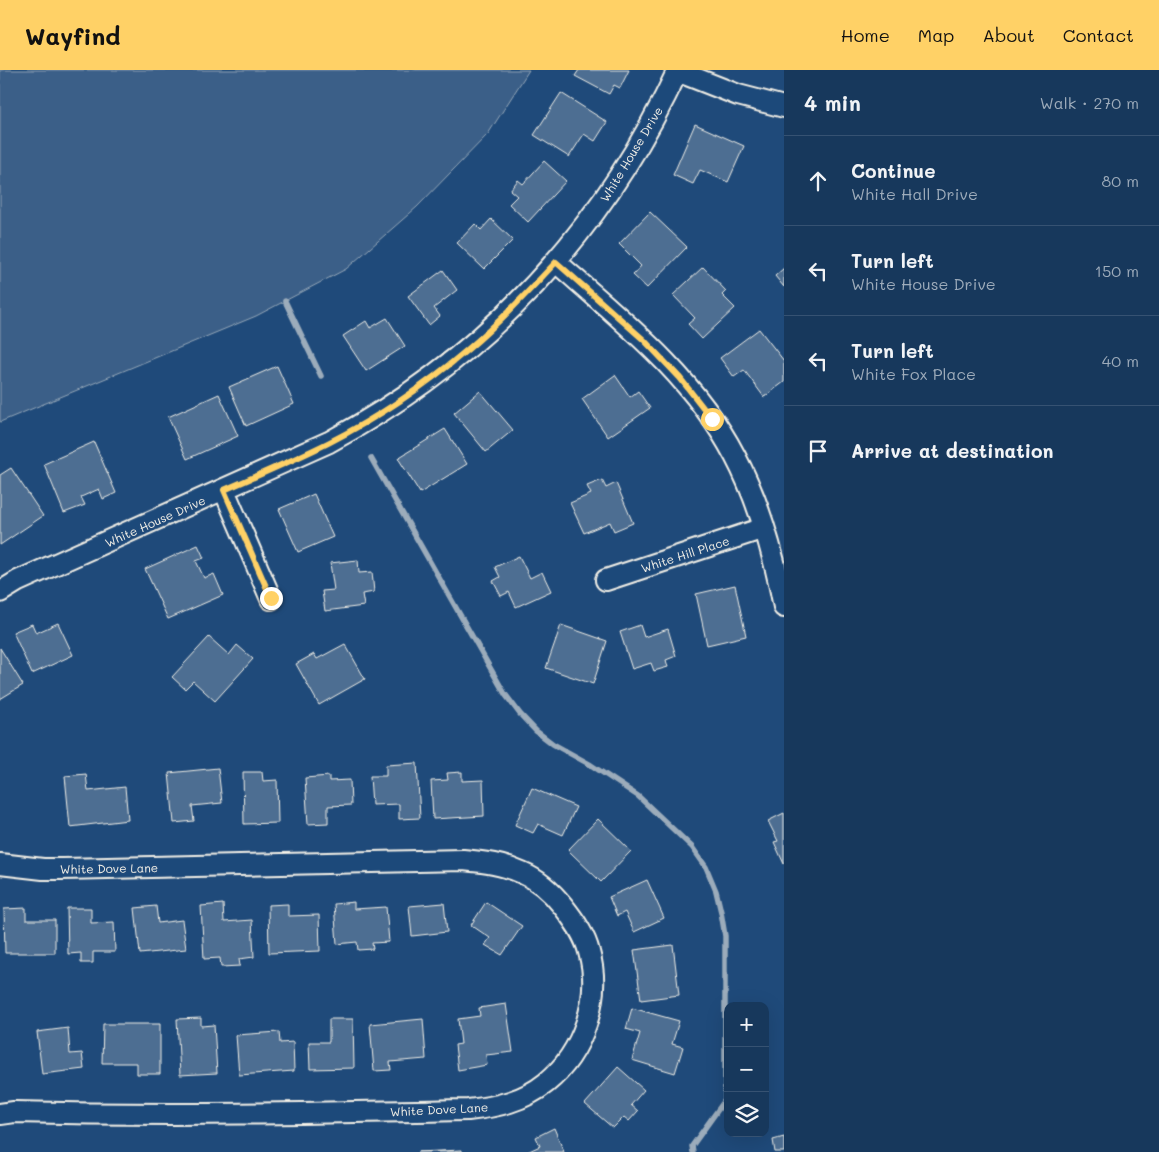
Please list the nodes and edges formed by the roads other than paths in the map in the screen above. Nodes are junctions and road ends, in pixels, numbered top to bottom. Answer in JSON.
{"nodes":[{"id":1,"x":678,"y":70,"type":"edge"},
{"id":2,"x":784,"y":107,"type":"edge"},
{"id":3,"x":556,"y":262,"type":"junction"},
{"id":4,"x":224,"y":490,"type":"junction"},
{"id":5,"x":764,"y":528,"type":"junction"},
{"id":6,"x":606,"y":580,"type":"dead end"},
{"id":7,"x":0,"y":592,"type":"edge"},
{"id":8,"x":271,"y":598,"type":"dead end"},
{"id":9,"x":784,"y":607,"type":"edge"},
{"id":10,"x":0,"y":864,"type":"edge"},
{"id":11,"x":0,"y":1114,"type":"edge"}],
"edges":[{"from":1,"to":2,"type":"street"},
{"from":1,"to":3,"type":"street","name":"White House Drive"},
{"from":3,"to":4,"type":"street","name":"White House Drive"},
{"from":3,"to":5,"type":"street"},
{"from":4,"to":7,"type":"street","name":"White House Drive"},
{"from":4,"to":8,"type":"street"},
{"from":5,"to":6,"type":"street","name":"White Hill Place"},
{"from":5,"to":9,"type":"street"},
{"from":10,"to":11,"type":"street","name":"White Dove Lane"}]}
